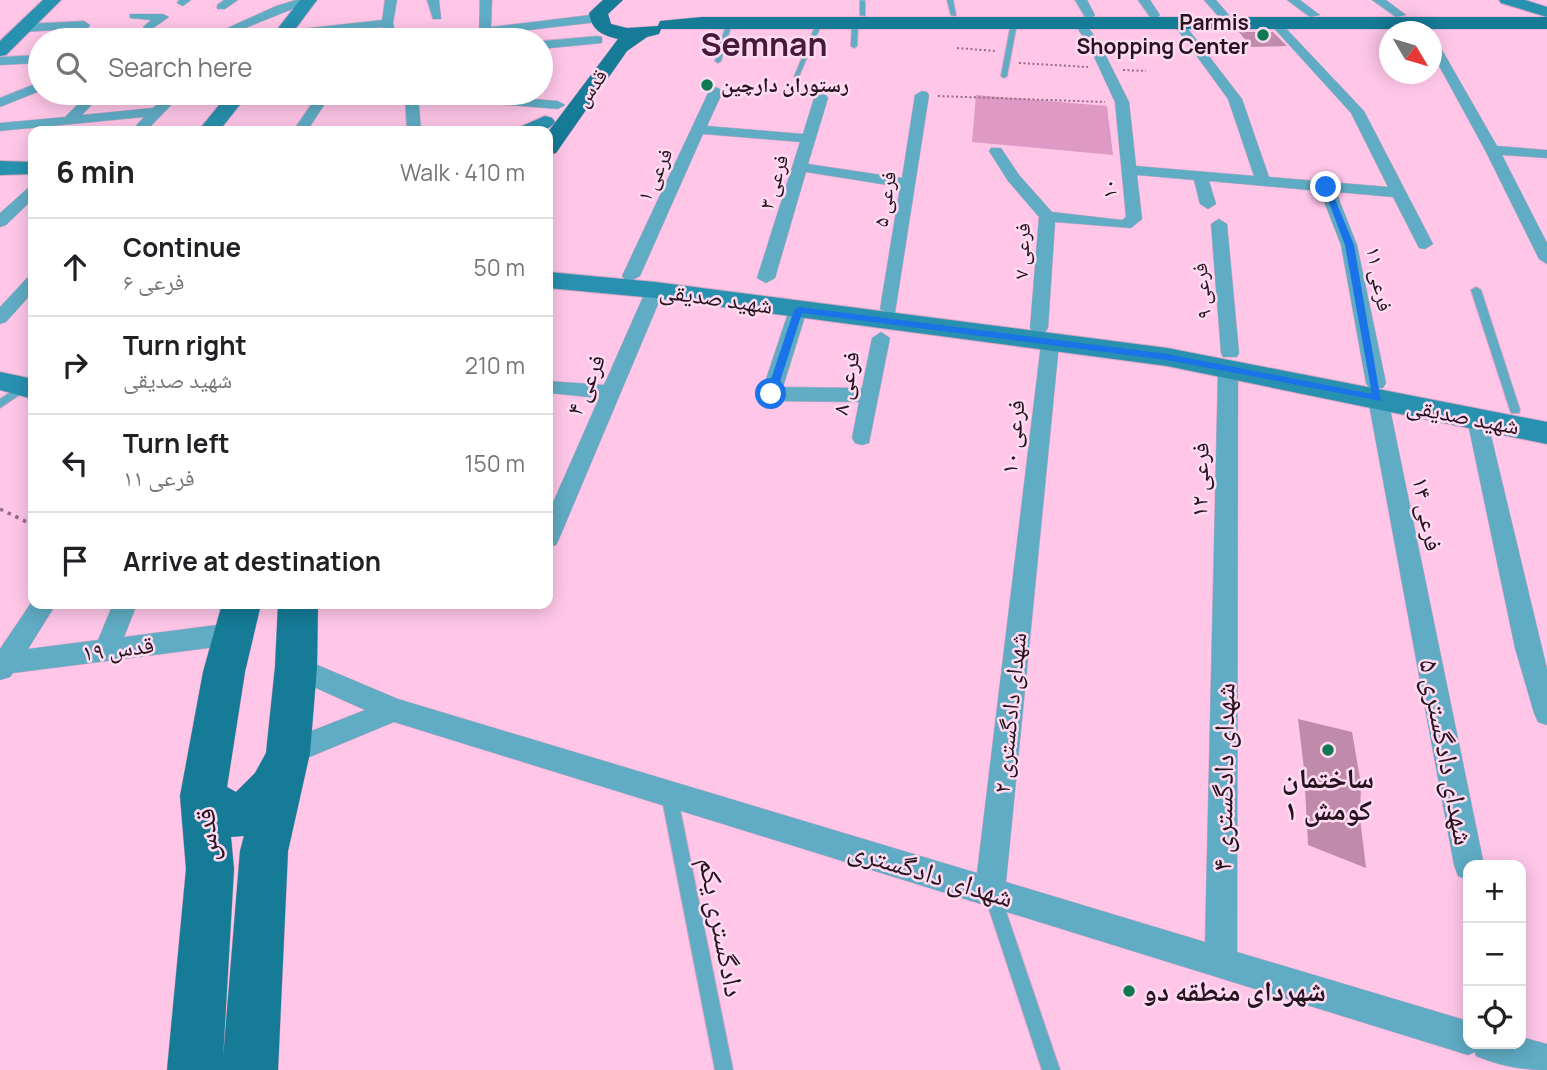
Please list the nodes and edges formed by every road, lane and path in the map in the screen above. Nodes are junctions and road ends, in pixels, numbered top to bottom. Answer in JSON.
{"nodes":[{"id":1,"x":53,"y":0,"type":"edge"},
{"id":2,"x":157,"y":0,"type":"edge"},
{"id":3,"x":232,"y":0,"type":"edge"},
{"id":4,"x":309,"y":0,"type":"edge"},
{"id":5,"x":391,"y":0,"type":"edge"},
{"id":6,"x":433,"y":0,"type":"edge"},
{"id":7,"x":486,"y":0,"type":"edge"},
{"id":8,"x":614,"y":0,"type":"edge"},
{"id":9,"x":1210,"y":0,"type":"edge"},
{"id":10,"x":1293,"y":0,"type":"edge"},
{"id":11,"x":1378,"y":0,"type":"edge"},
{"id":12,"x":1489,"y":0,"type":"edge"},
{"id":13,"x":1505,"y":5,"type":"edge"},
{"id":14,"x":221,"y":7,"type":"dead end"},
{"id":15,"x":1149,"y":7,"type":"edge"},
{"id":16,"x":952,"y":8,"type":"edge"},
{"id":17,"x":860,"y":13,"type":"edge"},
{"id":18,"x":1083,"y":13,"type":"edge"},
{"id":19,"x":1547,"y":13,"type":"edge"},
{"id":20,"x":1223,"y":15,"type":"junction"},
{"id":21,"x":1314,"y":15,"type":"junction"},
{"id":22,"x":1400,"y":15,"type":"junction"},
{"id":23,"x":134,"y":16,"type":"junction"},
{"id":24,"x":437,"y":17,"type":"dead end"},
{"id":25,"x":809,"y":20,"type":"junction"},
{"id":26,"x":216,"y":23,"type":"dead end"},
{"id":27,"x":387,"y":23,"type":"junction"},
{"id":28,"x":729,"y":23,"type":"junction"},
{"id":29,"x":1014,"y":23,"type":"junction"},
{"id":30,"x":1178,"y":23,"type":"junction"},
{"id":31,"x":1275,"y":23,"type":"junction"},
{"id":32,"x":1547,"y":23,"type":"edge"},
{"id":33,"x":122,"y":24,"type":"dead end"},
{"id":34,"x":84,"y":25,"type":"dead end"},
{"id":35,"x":667,"y":25,"type":"junction"},
{"id":36,"x":1379,"y":26,"type":"edge"},
{"id":37,"x":1442,"y":26,"type":"edge"},
{"id":38,"x":149,"y":27,"type":"dead end"},
{"id":39,"x":599,"y":27,"type":"junction"},
{"id":40,"x":24,"y":28,"type":"junction"},
{"id":41,"x":288,"y":28,"type":"edge"},
{"id":42,"x":351,"y":28,"type":"edge"},
{"id":43,"x":388,"y":28,"type":"edge"},
{"id":44,"x":485,"y":28,"type":"edge"},
{"id":45,"x":501,"y":28,"type":"edge"},
{"id":46,"x":639,"y":34,"type":"junction"},
{"id":47,"x":553,"y":41,"type":"edge"},
{"id":48,"x":854,"y":46,"type":"dead end"},
{"id":49,"x":957,"y":48,"type":"dead end"},
{"id":50,"x":0,"y":51,"type":"edge"},
{"id":51,"x":1008,"y":52,"type":"junction"},
{"id":52,"x":28,"y":60,"type":"edge"},
{"id":53,"x":0,"y":61,"type":"edge"},
{"id":54,"x":718,"y":61,"type":"dead end"},
{"id":55,"x":1442,"y":61,"type":"edge"},
{"id":56,"x":1006,"y":63,"type":"junction"},
{"id":57,"x":1106,"y":68,"type":"junction"},
{"id":58,"x":796,"y":76,"type":"dead end"},
{"id":59,"x":1003,"y":76,"type":"dead end"},
{"id":60,"x":28,"y":91,"type":"edge"},
{"id":61,"x":716,"y":91,"type":"dead end"},
{"id":62,"x":922,"y":95,"type":"joint"},
{"id":63,"x":821,"y":98,"type":"dead end"},
{"id":64,"x":1122,"y":102,"type":"junction"},
{"id":65,"x":0,"y":103,"type":"edge"},
{"id":66,"x":84,"y":105,"type":"edge"},
{"id":67,"x":163,"y":105,"type":"edge"},
{"id":68,"x":229,"y":105,"type":"edge"},
{"id":69,"x":317,"y":105,"type":"edge"},
{"id":70,"x":412,"y":105,"type":"edge"},
{"id":71,"x":506,"y":105,"type":"edge"},
{"id":72,"x":156,"y":112,"type":"junction"},
{"id":73,"x":67,"y":122,"type":"junction"},
{"id":74,"x":542,"y":122,"type":"edge"},
{"id":75,"x":143,"y":126,"type":"edge"},
{"id":76,"x":212,"y":126,"type":"edge"},
{"id":77,"x":303,"y":126,"type":"edge"},
{"id":78,"x":414,"y":126,"type":"edge"},
{"id":79,"x":0,"y":127,"type":"edge"},
{"id":80,"x":699,"y":129,"type":"junction"},
{"id":81,"x":808,"y":139,"type":"junction"},
{"id":82,"x":553,"y":141,"type":"edge"},
{"id":83,"x":1492,"y":149,"type":"junction"},
{"id":84,"x":996,"y":151,"type":"dead end"},
{"id":85,"x":1547,"y":154,"type":"edge"},
{"id":86,"x":0,"y":161,"type":"edge"},
{"id":87,"x":28,"y":161,"type":"edge"},
{"id":88,"x":800,"y":167,"type":"junction"},
{"id":89,"x":28,"y":168,"type":"edge"},
{"id":90,"x":0,"y":169,"type":"edge"},
{"id":91,"x":1128,"y":170,"type":"junction"},
{"id":92,"x":1200,"y":176,"type":"junction"},
{"id":93,"x":1263,"y":181,"type":"junction"},
{"id":94,"x":909,"y":184,"type":"junction"},
{"id":95,"x":1326,"y":187,"type":"junction"},
{"id":96,"x":1399,"y":192,"type":"junction"},
{"id":97,"x":28,"y":196,"type":"edge"},
{"id":98,"x":1208,"y":204,"type":"dead end"},
{"id":99,"x":1047,"y":216,"type":"junction"},
{"id":100,"x":0,"y":222,"type":"edge"},
{"id":101,"x":1219,"y":225,"type":"dead end"},
{"id":102,"x":1425,"y":244,"type":"dead end"},
{"id":103,"x":1547,"y":259,"type":"edge"},
{"id":104,"x":553,"y":273,"type":"edge"},
{"id":105,"x":553,"y":273,"type":"edge"},
{"id":106,"x":631,"y":276,"type":"junction"},
{"id":107,"x":766,"y":278,"type":"dead end"},
{"id":108,"x":28,"y":287,"type":"edge"},
{"id":109,"x":655,"y":290,"type":"junction"},
{"id":110,"x":1476,"y":290,"type":"dead end"},
{"id":111,"x":889,"y":309,"type":"junction"},
{"id":112,"x":799,"y":310,"type":"junction"},
{"id":113,"x":0,"y":318,"type":"edge"},
{"id":114,"x":1044,"y":336,"type":"junction"},
{"id":115,"x":881,"y":338,"type":"dead end"},
{"id":116,"x":1229,"y":361,"type":"junction"},
{"id":117,"x":25,"y":387,"type":"edge"},
{"id":118,"x":553,"y":387,"type":"edge"},
{"id":119,"x":1377,"y":391,"type":"junction"},
{"id":120,"x":611,"y":393,"type":"junction"},
{"id":121,"x":870,"y":395,"type":"junction"},
{"id":122,"x":0,"y":404,"type":"edge"},
{"id":123,"x":1515,"y":410,"type":"junction"},
{"id":124,"x":1547,"y":416,"type":"edge"},
{"id":125,"x":1477,"y":419,"type":"junction"},
{"id":126,"x":1547,"y":433,"type":"edge"},
{"id":127,"x":862,"y":438,"type":"dead end"},
{"id":128,"x":0,"y":509,"type":"edge"},
{"id":129,"x":28,"y":523,"type":"edge"},
{"id":130,"x":553,"y":526,"type":"edge"},
{"id":131,"x":1029,"y":536,"type":"joint"},
{"id":132,"x":1225,"y":592,"type":"joint"},
{"id":133,"x":41,"y":609,"type":"edge"},
{"id":134,"x":123,"y":609,"type":"edge"},
{"id":135,"x":298,"y":609,"type":"edge"},
{"id":136,"x":236,"y":619,"type":"edge"},
{"id":137,"x":1425,"y":640,"type":"joint"},
{"id":138,"x":106,"y":650,"type":"junction"},
{"id":139,"x":296,"y":667,"type":"junction"},
{"id":140,"x":3,"y":668,"type":"edge"},
{"id":141,"x":394,"y":710,"type":"junction"},
{"id":142,"x":1547,"y":713,"type":"edge"},
{"id":143,"x":286,"y":760,"type":"junction"},
{"id":144,"x":669,"y":794,"type":"junction"},
{"id":145,"x":204,"y":796,"type":"junction"},
{"id":146,"x":1468,"y":860,"type":"edge"},
{"id":147,"x":990,"y":890,"type":"junction"},
{"id":148,"x":1221,"y":962,"type":"junction"},
{"id":149,"x":1463,"y":1036,"type":"edge"},
{"id":150,"x":1511,"y":1049,"type":"edge"},
{"id":151,"x":1547,"y":1061,"type":"edge"},
{"id":152,"x":195,"y":1070,"type":"edge"},
{"id":153,"x":250,"y":1070,"type":"edge"},
{"id":154,"x":724,"y":1070,"type":"edge"},
{"id":155,"x":1052,"y":1070,"type":"edge"}],
"edges":[{"from":1,"to":40,"type":"street"},
{"from":2,"to":23,"type":"street"},
{"from":3,"to":14,"type":"street"},
{"from":4,"to":26,"type":"street"},
{"from":4,"to":41,"type":"street"},
{"from":5,"to":27,"type":"street"},
{"from":6,"to":24,"type":"street"},
{"from":7,"to":44,"type":"street"},
{"from":8,"to":39,"type":"main road","name":"قدس"},
{"from":9,"to":20,"type":"street"},
{"from":10,"to":21,"type":"street"},
{"from":11,"to":22,"type":"street"},
{"from":12,"to":13,"type":"street"},
{"from":13,"to":19,"type":"main road"},
{"from":13,"to":22,"type":"main road"},
{"from":15,"to":18,"type":"main road"},
{"from":15,"to":20,"type":"main road"},
{"from":16,"to":17,"type":"main road"},
{"from":16,"to":18,"type":"main road"},
{"from":17,"to":25,"type":"main road"},
{"from":17,"to":29,"type":"main road"},
{"from":17,"to":48,"type":"lane"},
{"from":18,"to":29,"type":"main road"},
{"from":18,"to":30,"type":"main road"},
{"from":18,"to":57,"type":"street","name":"۱۰"},
{"from":20,"to":21,"type":"main road"},
{"from":21,"to":22,"type":"main road"},
{"from":23,"to":33,"type":"street"},
{"from":23,"to":38,"type":"street"},
{"from":25,"to":28,"type":"main road"},
{"from":25,"to":35,"type":"main road"},
{"from":25,"to":58,"type":"lane"},
{"from":27,"to":42,"type":"street"},
{"from":27,"to":43,"type":"street"},
{"from":28,"to":35,"type":"main road"},
{"from":28,"to":54,"type":"lane"},
{"from":29,"to":51,"type":"lane"},
{"from":30,"to":31,"type":"main road"},
{"from":30,"to":93,"type":"street"},
{"from":31,"to":36,"type":"main road"},
{"from":31,"to":96,"type":"street"},
{"from":32,"to":37,"type":"main road"},
{"from":34,"to":40,"type":"street"},
{"from":35,"to":46,"type":"main road"},
{"from":39,"to":45,"type":"street"},
{"from":39,"to":46,"type":"main road"},
{"from":39,"to":47,"type":"street"},
{"from":39,"to":74,"type":"main road","name":"قدس"},
{"from":40,"to":50,"type":"street"},
{"from":46,"to":82,"type":"main road","name":"قدس"},
{"from":49,"to":51,"type":"path"},
{"from":51,"to":56,"type":"lane"},
{"from":52,"to":53,"type":"street"},
{"from":55,"to":83,"type":"street"},
{"from":56,"to":57,"type":"path"},
{"from":56,"to":59,"type":"lane"},
{"from":57,"to":64,"type":"street","name":"۱۰"},
{"from":60,"to":65,"type":"street"},
{"from":61,"to":80,"type":"street","name":"فرعی ۱"},
{"from":62,"to":64,"type":"path"},
{"from":62,"to":94,"type":"street","name":"فرعی ۵"},
{"from":63,"to":81,"type":"street","name":"فرعی ۳"},
{"from":64,"to":91,"type":"street","name":"۱۰"},
{"from":66,"to":73,"type":"street"},
{"from":67,"to":72,"type":"street"},
{"from":68,"to":76,"type":"street"},
{"from":69,"to":77,"type":"street"},
{"from":70,"to":78,"type":"street"},
{"from":71,"to":74,"type":"street"},
{"from":72,"to":73,"type":"street"},
{"from":72,"to":75,"type":"street"},
{"from":73,"to":79,"type":"street"},
{"from":80,"to":81,"type":"street"},
{"from":80,"to":106,"type":"street","name":"فرعی ۱"},
{"from":81,"to":88,"type":"street","name":"فرعی ۳"},
{"from":83,"to":85,"type":"street"},
{"from":83,"to":103,"type":"street"},
{"from":84,"to":99,"type":"street","name":"فرعی ۷"},
{"from":86,"to":87,"type":"street"},
{"from":88,"to":94,"type":"street"},
{"from":88,"to":107,"type":"street","name":"فرعی ۳"},
{"from":89,"to":90,"type":"street"},
{"from":91,"to":92,"type":"street"},
{"from":91,"to":99,"type":"street","name":"۱۰"},
{"from":92,"to":93,"type":"street"},
{"from":92,"to":98,"type":"street"},
{"from":93,"to":95,"type":"street"},
{"from":94,"to":111,"type":"street","name":"فرعی ۵"},
{"from":95,"to":96,"type":"street"},
{"from":95,"to":119,"type":"street","name":"فرعی ۱۱"},
{"from":96,"to":102,"type":"street"},
{"from":97,"to":100,"type":"street"},
{"from":99,"to":114,"type":"street","name":"فرعی ۷"},
{"from":101,"to":116,"type":"street","name":"فرعی ۹"},
{"from":104,"to":106,"type":"street","name":"شهید صدیقی"},
{"from":105,"to":109,"type":"street","name":"شهید صدیقی"},
{"from":106,"to":111,"type":"street","name":"شهید صدیقی"},
{"from":108,"to":113,"type":"street"},
{"from":109,"to":112,"type":"street","name":"شهید صدیقی"},
{"from":109,"to":120,"type":"street","name":"فرعی ۴"},
{"from":110,"to":123,"type":"lane"},
{"from":111,"to":114,"type":"street","name":"شهید صدیقی"},
{"from":112,"to":114,"type":"street","name":"شهید صدیقی"},
{"from":112,"to":121,"type":"street"},
{"from":114,"to":116,"type":"street","name":"شهید صدیقی"},
{"from":114,"to":131,"type":"street","name":"فرعی ۱۰"},
{"from":115,"to":121,"type":"street","name":"فرعی ۸"},
{"from":116,"to":119,"type":"street","name":"شهید صدیقی"},
{"from":116,"to":132,"type":"street","name":"فرعی ۱۲"},
{"from":117,"to":122,"type":"lane"},
{"from":118,"to":120,"type":"street"},
{"from":119,"to":123,"type":"street","name":"شهید صدیقی"},
{"from":119,"to":125,"type":"street","name":"شهید صدیقی"},
{"from":119,"to":137,"type":"street","name":"فرعی ۱۴"},
{"from":120,"to":130,"type":"street","name":"فرعی ۴"},
{"from":121,"to":127,"type":"street","name":"فرعی ۸"},
{"from":123,"to":124,"type":"street","name":"شهید صدیقی"},
{"from":125,"to":126,"type":"street","name":"شهید صدیقی"},
{"from":125,"to":142,"type":"street"},
{"from":128,"to":129,"type":"path"},
{"from":131,"to":147,"type":"street","name":"شهدای دادگستری ۲"},
{"from":132,"to":148,"type":"street","name":"شهدای دادگستری ۴"},
{"from":133,"to":140,"type":"street"},
{"from":134,"to":138,"type":"street"},
{"from":135,"to":139,"type":"main road"},
{"from":136,"to":138,"type":"street","name":"قدس ۱۹"},
{"from":136,"to":145,"type":"main road","name":"قدس"},
{"from":137,"to":146,"type":"street","name":"شهدای دادگستری ۵"},
{"from":138,"to":140,"type":"street","name":"قدس ۱۹"},
{"from":139,"to":141,"type":"street","name":"شهدای دادگستری"},
{"from":139,"to":143,"type":"main road"},
{"from":141,"to":143,"type":"street"},
{"from":141,"to":144,"type":"street","name":"شهدای دادگستری"},
{"from":143,"to":145,"type":"main road"},
{"from":143,"to":153,"type":"main road"},
{"from":144,"to":147,"type":"street","name":"شهدای دادگستری"},
{"from":144,"to":154,"type":"lane","name":"دادگستری یکم"},
{"from":145,"to":152,"type":"main road","name":"قدس"},
{"from":147,"to":148,"type":"street","name":"شهدای دادگستری"},
{"from":147,"to":155,"type":"lane"},
{"from":148,"to":149,"type":"street","name":"شهدای دادگستری"},
{"from":150,"to":151,"type":"street"}]}
